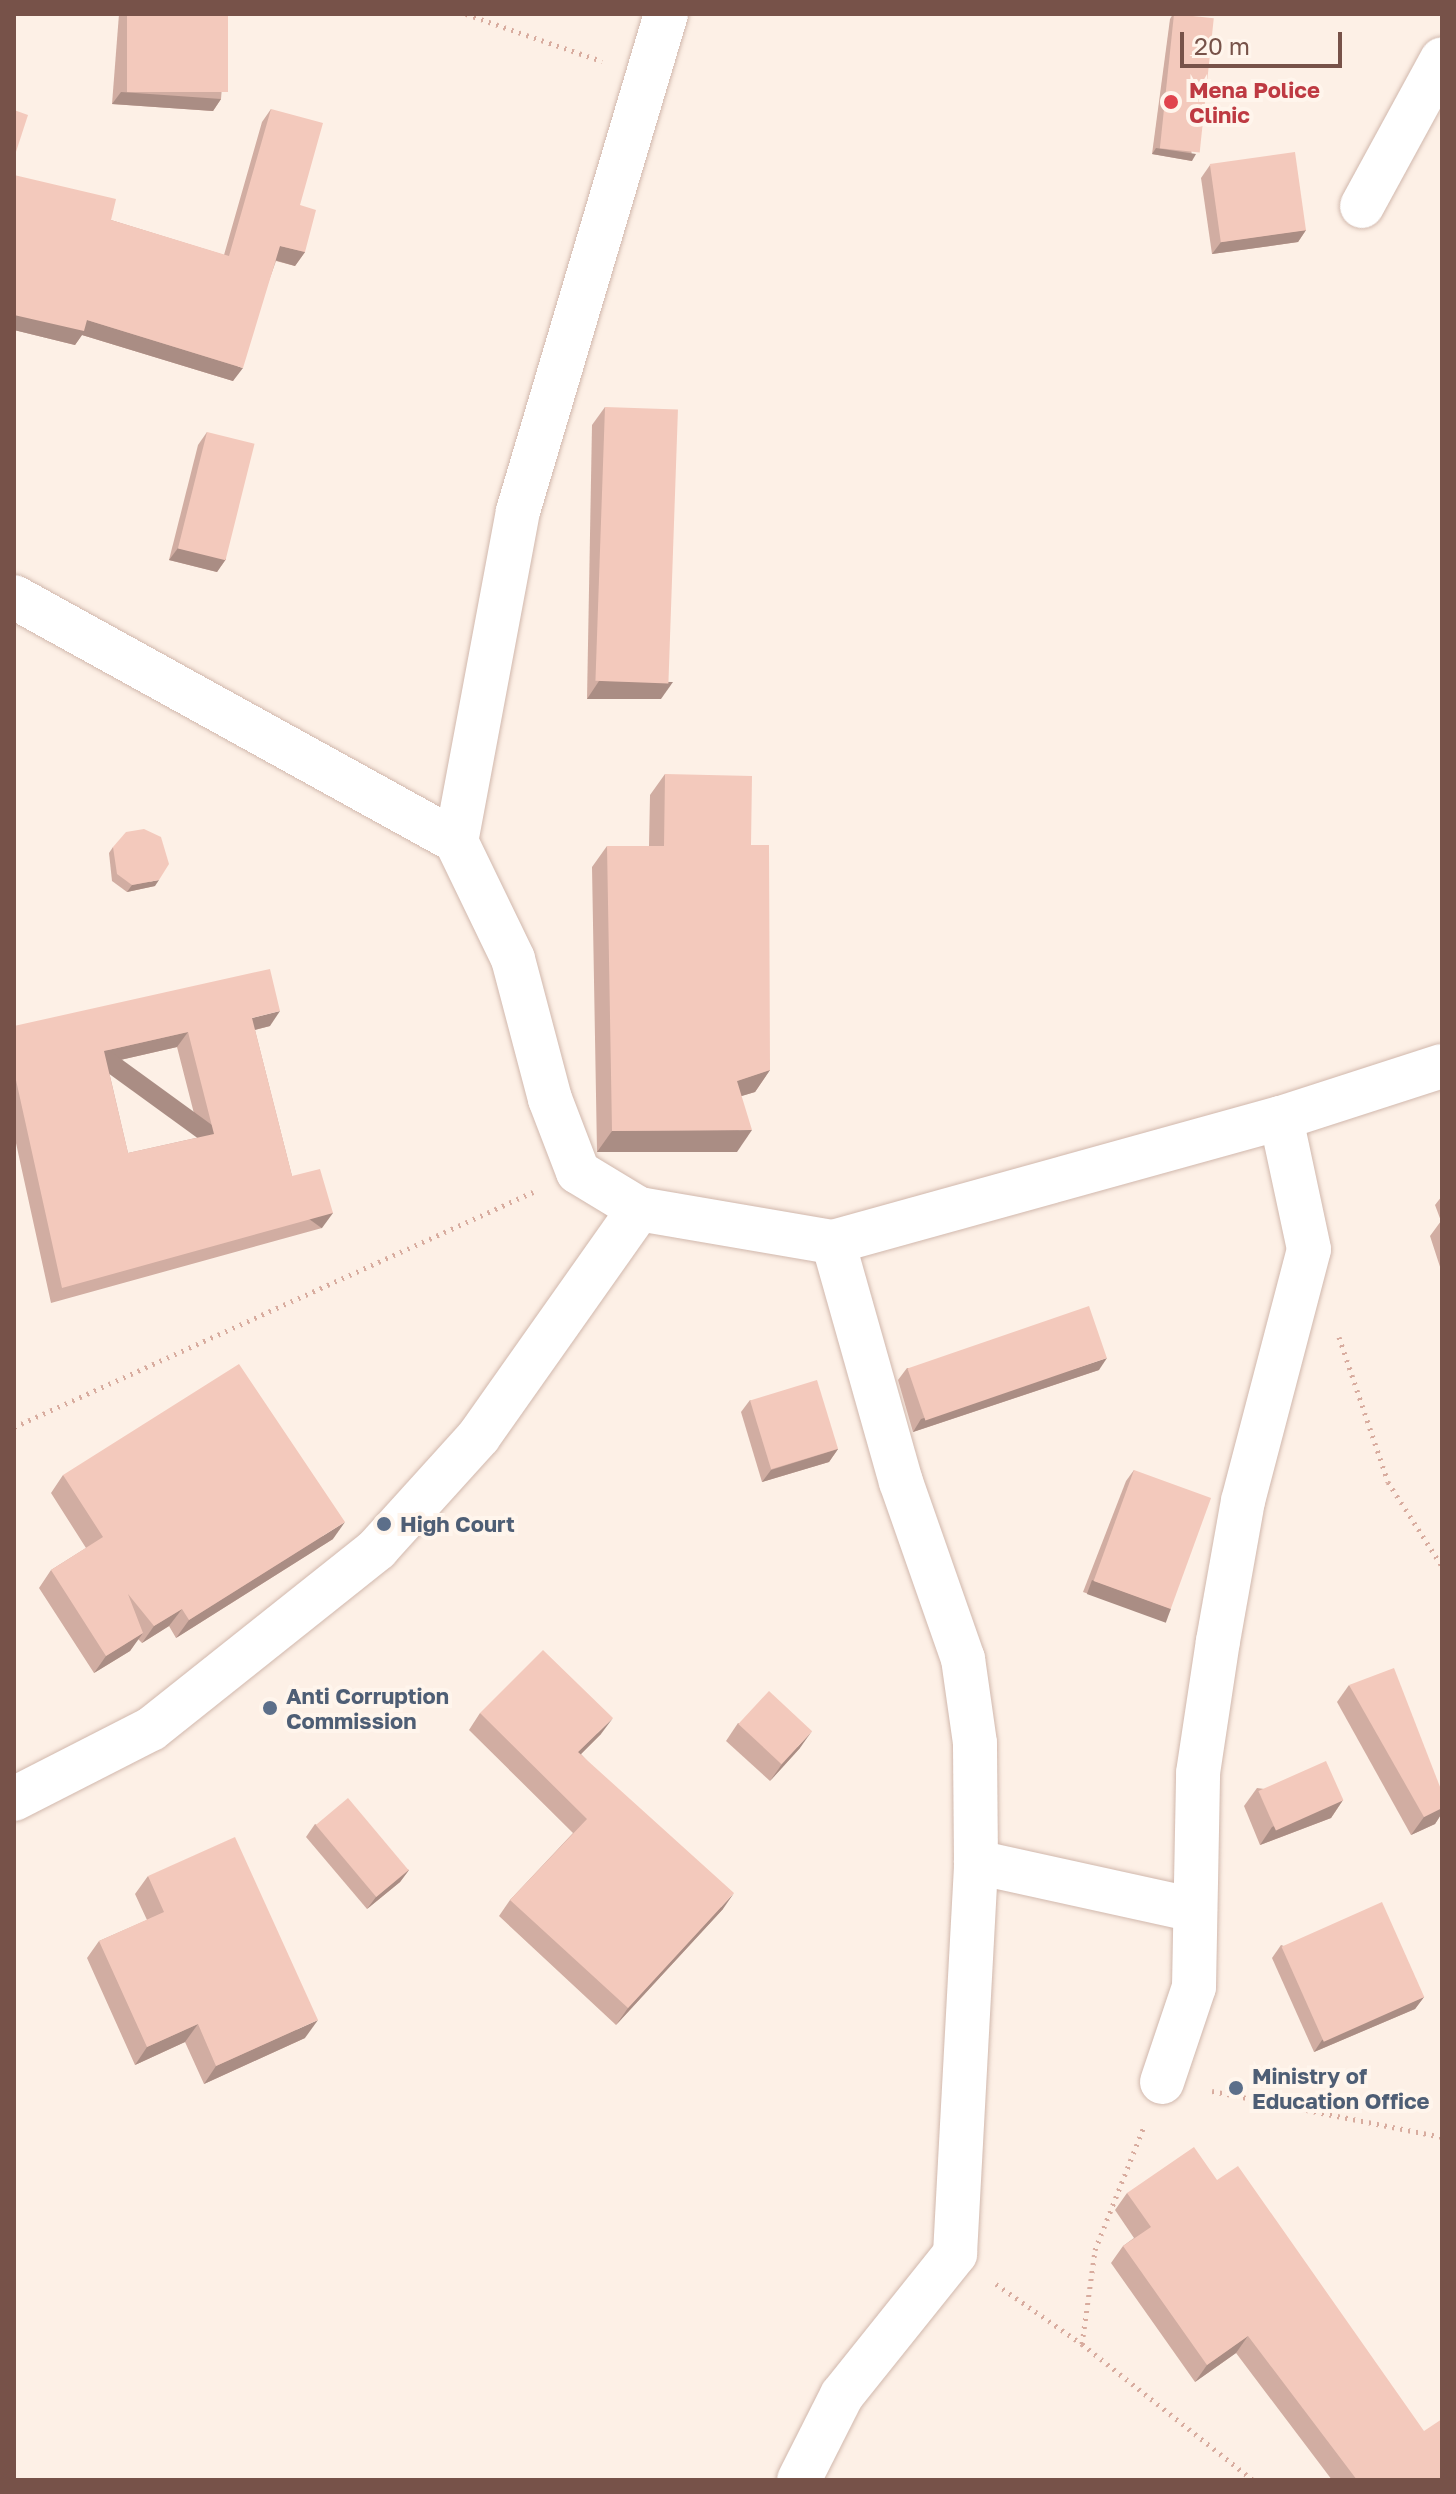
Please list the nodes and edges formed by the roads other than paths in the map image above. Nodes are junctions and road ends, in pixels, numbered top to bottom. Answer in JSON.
{"nodes":[{"id":1,"x":666,"y":14,"type":"edge"},
{"id":2,"x":1442,"y":59,"type":"edge"},
{"id":3,"x":1362,"y":206,"type":"dead end"},
{"id":4,"x":14,"y":597,"type":"edge"},
{"id":5,"x":456,"y":841,"type":"junction"},
{"id":6,"x":1442,"y":1066,"type":"edge"},
{"id":7,"x":1281,"y":1118,"type":"junction"},
{"id":8,"x":639,"y":1209,"type":"junction"},
{"id":9,"x":833,"y":1242,"type":"junction"},
{"id":10,"x":14,"y":1799,"type":"edge"},
{"id":11,"x":976,"y":1862,"type":"junction"},
{"id":12,"x":1195,"y":1910,"type":"junction"},
{"id":13,"x":1162,"y":2082,"type":"road end"},
{"id":14,"x":799,"y":2480,"type":"edge"}],
"edges":[{"from":1,"to":5,"type":"street"},
{"from":2,"to":3,"type":"street"},
{"from":4,"to":5,"type":"street"},
{"from":5,"to":8,"type":"street"},
{"from":6,"to":7,"type":"street"},
{"from":7,"to":9,"type":"street"},
{"from":7,"to":12,"type":"street"},
{"from":8,"to":9,"type":"street"},
{"from":8,"to":10,"type":"street"},
{"from":9,"to":11,"type":"street"},
{"from":11,"to":12,"type":"street"},
{"from":11,"to":14,"type":"street"},
{"from":12,"to":13,"type":"street"}]}
